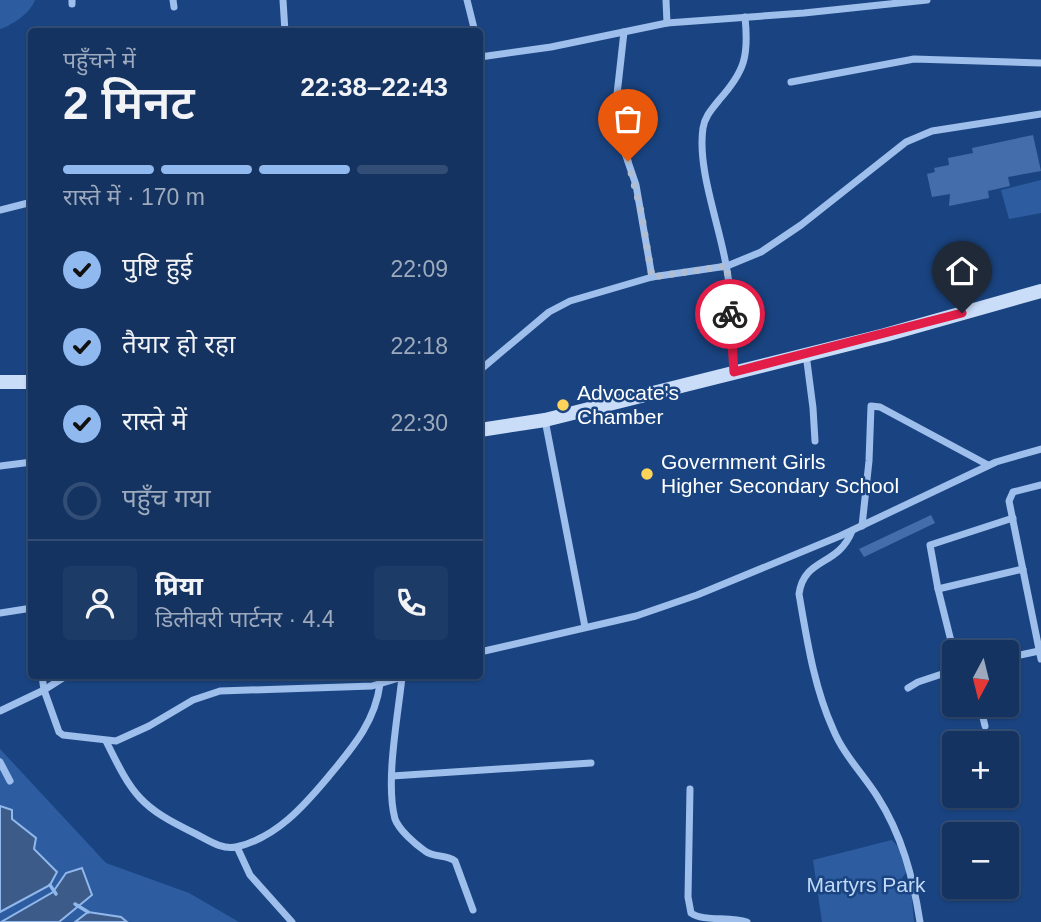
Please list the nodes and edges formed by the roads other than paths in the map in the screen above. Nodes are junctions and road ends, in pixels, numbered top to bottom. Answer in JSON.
{"nodes":[{"id":1,"x":283,"y":0,"type":"edge"},
{"id":2,"x":467,"y":0,"type":"edge"},
{"id":3,"x":666,"y":0,"type":"edge"},
{"id":4,"x":927,"y":0,"type":"edge"},
{"id":5,"x":745,"y":17,"type":"junction"},
{"id":6,"x":667,"y":23,"type":"junction"},
{"id":7,"x":285,"y":28,"type":"edge"},
{"id":8,"x":474,"y":28,"type":"edge"},
{"id":9,"x":624,"y":32,"type":"junction"},
{"id":10,"x":483,"y":55,"type":"edge"},
{"id":11,"x":1041,"y":63,"type":"edge"},
{"id":12,"x":791,"y":82,"type":"dead end"},
{"id":13,"x":1041,"y":114,"type":"edge"},
{"id":14,"x":28,"y":203,"type":"edge"},
{"id":15,"x":0,"y":210,"type":"edge"},
{"id":16,"x":727,"y":266,"type":"junction"},
{"id":17,"x":652,"y":277,"type":"junction"},
{"id":18,"x":1041,"y":291,"type":"edge"},
{"id":19,"x":806,"y":354,"type":"junction"},
{"id":20,"x":483,"y":367,"type":"edge"},
{"id":21,"x":734,"y":372,"type":"junction"},
{"id":22,"x":0,"y":382,"type":"edge"},
{"id":23,"x":28,"y":382,"type":"edge"},
{"id":24,"x":544,"y":420,"type":"junction"},
{"id":25,"x":483,"y":430,"type":"edge"},
{"id":26,"x":815,"y":440,"type":"dead end"},
{"id":27,"x":1041,"y":449,"type":"edge"},
{"id":28,"x":28,"y":462,"type":"edge"},
{"id":29,"x":0,"y":466,"type":"edge"},
{"id":30,"x":988,"y":466,"type":"junction"},
{"id":31,"x":1041,"y":485,"type":"edge"},
{"id":32,"x":1013,"y":518,"type":"junction"},
{"id":33,"x":862,"y":526,"type":"junction"},
{"id":34,"x":852,"y":531,"type":"junction"},
{"id":35,"x":1023,"y":569,"type":"junction"},
{"id":36,"x":938,"y":589,"type":"junction"},
{"id":37,"x":28,"y":608,"type":"edge"},
{"id":38,"x":0,"y":612,"type":"edge"},
{"id":39,"x":585,"y":627,"type":"junction"},
{"id":40,"x":951,"y":640,"type":"edge"},
{"id":41,"x":483,"y":651,"type":"edge"},
{"id":42,"x":1040,"y":655,"type":"edge"},
{"id":43,"x":1019,"y":657,"type":"edge"},
{"id":44,"x":942,"y":674,"type":"edge"},
{"id":45,"x":42,"y":679,"type":"edge"},
{"id":46,"x":61,"y":679,"type":"edge"},
{"id":47,"x":395,"y":679,"type":"edge"},
{"id":48,"x":404,"y":679,"type":"edge"},
{"id":49,"x":380,"y":684,"type":"junction"},
{"id":50,"x":908,"y":688,"type":"dead end"},
{"id":51,"x":44,"y":690,"type":"junction"},
{"id":52,"x":0,"y":711,"type":"edge"},
{"id":53,"x":983,"y":718,"type":"edge"},
{"id":54,"x":985,"y":726,"type":"dead end"},
{"id":55,"x":106,"y":741,"type":"junction"},
{"id":56,"x":0,"y":762,"type":"edge"},
{"id":57,"x":591,"y":763,"type":"dead end"},
{"id":58,"x":393,"y":776,"type":"junction"},
{"id":59,"x":10,"y":781,"type":"dead end"},
{"id":60,"x":690,"y":789,"type":"dead end"},
{"id":61,"x":237,"y":847,"type":"junction"},
{"id":62,"x":473,"y":910,"type":"dead end"},
{"id":63,"x":292,"y":922,"type":"edge"},
{"id":64,"x":747,"y":922,"type":"edge"},
{"id":65,"x":920,"y":922,"type":"edge"}],
"edges":[{"from":1,"to":7,"type":"street"},
{"from":2,"to":8,"type":"street"},
{"from":3,"to":6,"type":"street"},
{"from":4,"to":5,"type":"street"},
{"from":5,"to":6,"type":"street"},
{"from":5,"to":16,"type":"street"},
{"from":6,"to":9,"type":"street"},
{"from":9,"to":10,"type":"street"},
{"from":9,"to":17,"type":"street"},
{"from":11,"to":12,"type":"street"},
{"from":13,"to":16,"type":"street"},
{"from":14,"to":15,"type":"street"},
{"from":16,"to":17,"type":"street"},
{"from":16,"to":21,"type":"street"},
{"from":17,"to":20,"type":"street"},
{"from":18,"to":19,"type":"main road"},
{"from":19,"to":21,"type":"main road"},
{"from":19,"to":26,"type":"street"},
{"from":21,"to":24,"type":"main road"},
{"from":22,"to":23,"type":"main road"},
{"from":24,"to":25,"type":"main road"},
{"from":24,"to":39,"type":"street"},
{"from":27,"to":30,"type":"street"},
{"from":28,"to":29,"type":"street"},
{"from":30,"to":33,"type":"street"},
{"from":30,"to":33,"type":"street"},
{"from":31,"to":32,"type":"street"},
{"from":32,"to":35,"type":"street"},
{"from":32,"to":36,"type":"street"},
{"from":33,"to":34,"type":"street"},
{"from":34,"to":39,"type":"street"},
{"from":34,"to":65,"type":"street"},
{"from":35,"to":36,"type":"street"},
{"from":35,"to":42,"type":"street"},
{"from":36,"to":40,"type":"street"},
{"from":37,"to":38,"type":"street"},
{"from":39,"to":41,"type":"street"},
{"from":42,"to":43,"type":"street"},
{"from":44,"to":50,"type":"street"},
{"from":45,"to":51,"type":"street"},
{"from":46,"to":51,"type":"street"},
{"from":47,"to":49,"type":"street"},
{"from":48,"to":58,"type":"street"},
{"from":49,"to":55,"type":"street"},
{"from":49,"to":61,"type":"street"},
{"from":51,"to":52,"type":"street"},
{"from":51,"to":55,"type":"street"},
{"from":53,"to":54,"type":"street"},
{"from":55,"to":61,"type":"street"},
{"from":56,"to":59,"type":"street"},
{"from":57,"to":58,"type":"street"},
{"from":58,"to":62,"type":"street"},
{"from":60,"to":64,"type":"street"},
{"from":61,"to":63,"type":"street"}]}
